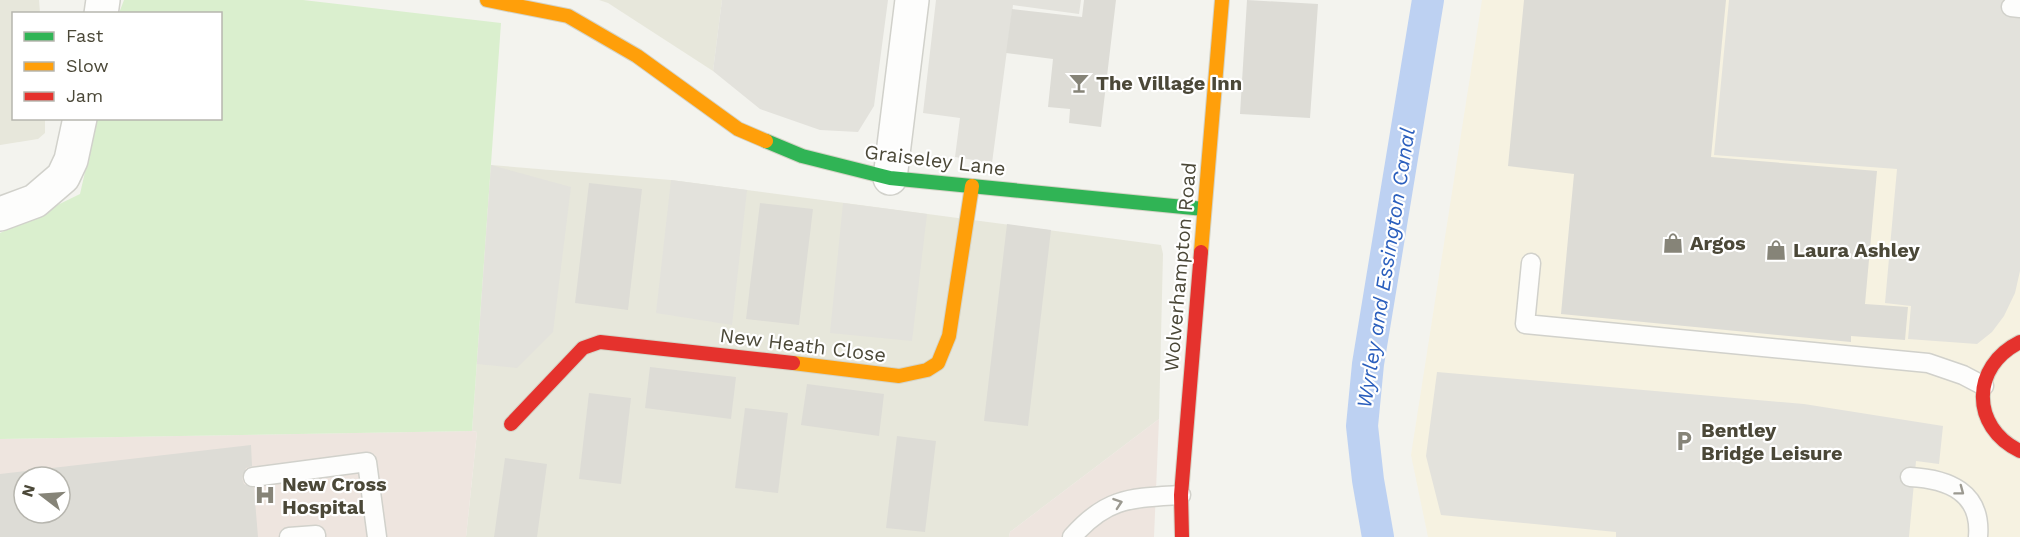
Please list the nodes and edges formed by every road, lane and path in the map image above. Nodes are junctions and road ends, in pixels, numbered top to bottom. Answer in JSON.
{"nodes":[{"id":1,"x":487,"y":0,"type":"edge"},
{"id":2,"x":912,"y":0,"type":"edge"},
{"id":3,"x":1222,"y":0,"type":"edge"},
{"id":4,"x":80,"y":120,"type":"edge"},
{"id":5,"x":890,"y":177,"type":"junction"},
{"id":6,"x":972,"y":186,"type":"junction"},
{"id":7,"x":1204,"y":208,"type":"junction"},
{"id":8,"x":0,"y":214,"type":"edge"},
{"id":9,"x":1531,"y":263,"type":"dead end"},
{"id":10,"x":2020,"y":342,"type":"edge"},
{"id":11,"x":1983,"y":386,"type":"junction"},
{"id":12,"x":511,"y":424,"type":"dead end"},
{"id":13,"x":2019,"y":454,"type":"edge"},
{"id":14,"x":253,"y":477,"type":"dead end"},
{"id":15,"x":1910,"y":477,"type":"dead end"},
{"id":16,"x":1181,"y":495,"type":"junction"},
{"id":17,"x":289,"y":537,"type":"edge"},
{"id":18,"x":316,"y":537,"type":"edge"},
{"id":19,"x":377,"y":537,"type":"edge"},
{"id":20,"x":1072,"y":537,"type":"edge"},
{"id":21,"x":1182,"y":537,"type":"edge"},
{"id":22,"x":1978,"y":537,"type":"edge"}],
"edges":[{"from":1,"to":5,"type":"street","name":"Graiseley Lane"},
{"from":2,"to":5,"type":"street"},
{"from":3,"to":7,"type":"street","name":"Wolverhampton Road"},
{"from":4,"to":8,"type":"street"},
{"from":5,"to":6,"type":"street","name":"Graiseley Lane"},
{"from":6,"to":7,"type":"street","name":"Graiseley Lane"},
{"from":6,"to":12,"type":"street","name":"New Heath Close"},
{"from":7,"to":16,"type":"street","name":"Wolverhampton Road"},
{"from":9,"to":11,"type":"lane"},
{"from":10,"to":11,"type":"street"},
{"from":11,"to":13,"type":"street"},
{"from":14,"to":19,"type":"lane"},
{"from":15,"to":22,"type":"lane","one_way":true},
{"from":20,"to":16,"type":"lane","one_way":true},
{"from":16,"to":21,"type":"street","name":"Wolverhampton Road"},
{"from":17,"to":18,"type":"lane"}]}
